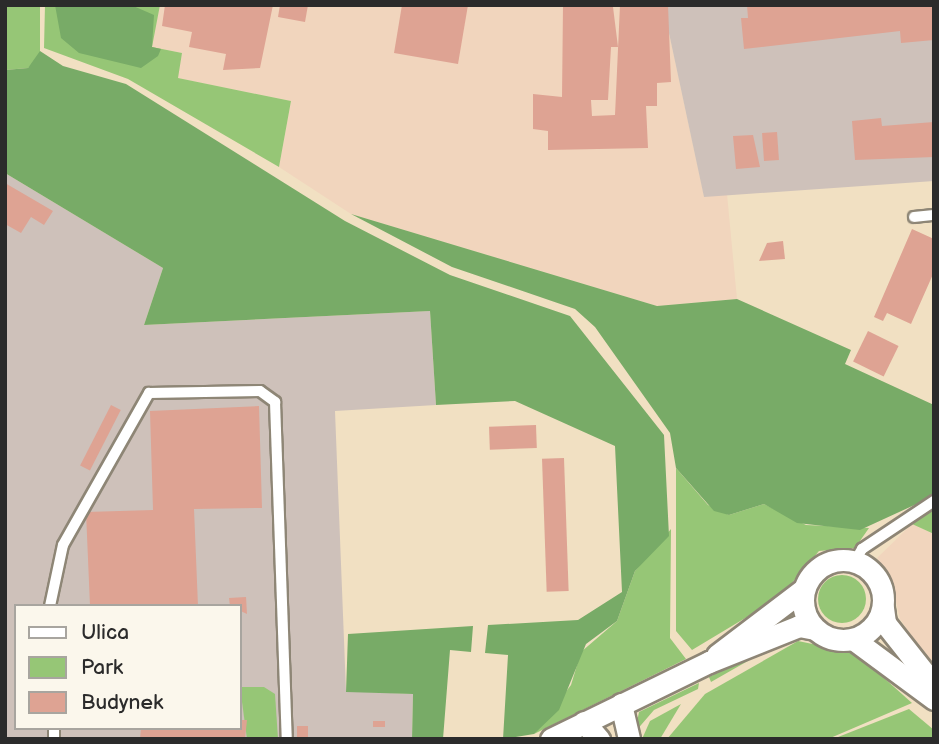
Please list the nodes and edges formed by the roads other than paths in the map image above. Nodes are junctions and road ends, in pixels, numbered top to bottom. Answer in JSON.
{"nodes":[{"id":1,"x":934,"y":215,"type":"edge"},
{"id":2,"x":914,"y":216,"type":"dead end"},
{"id":3,"x":934,"y":501,"type":"edge"},
{"id":4,"x":855,"y":561,"type":"junction"},
{"id":5,"x":804,"y":589,"type":"junction"},
{"id":6,"x":50,"y":604,"type":"edge"},
{"id":7,"x":883,"y":608,"type":"junction"},
{"id":8,"x":815,"y":629,"type":"junction"},
{"id":9,"x":853,"y":639,"type":"junction"},
{"id":10,"x":709,"y":662,"type":"junction"},
{"id":11,"x":934,"y":685,"type":"edge"},
{"id":12,"x":934,"y":699,"type":"edge"},
{"id":13,"x":621,"y":704,"type":"junction"},
{"id":14,"x":584,"y":722,"type":"junction"},
{"id":15,"x":288,"y":739,"type":"edge"},
{"id":16,"x":551,"y":739,"type":"edge"},
{"id":17,"x":600,"y":739,"type":"edge"},
{"id":18,"x":629,"y":739,"type":"edge"}],
"edges":[{"from":1,"to":2,"type":"lane"},
{"from":3,"to":4,"type":"lane"},
{"from":4,"to":5,"type":"street"},
{"from":4,"to":7,"type":"street"},
{"from":5,"to":8,"type":"street"},
{"from":5,"to":10,"type":"street"},
{"from":6,"to":15,"type":"lane"},
{"from":7,"to":9,"type":"street"},
{"from":7,"to":11,"type":"street"},
{"from":8,"to":9,"type":"street"},
{"from":8,"to":10,"type":"street"},
{"from":9,"to":12,"type":"street"},
{"from":10,"to":13,"type":"street"},
{"from":13,"to":14,"type":"street"},
{"from":13,"to":18,"type":"street"},
{"from":14,"to":16,"type":"street"},
{"from":14,"to":17,"type":"street"}]}
